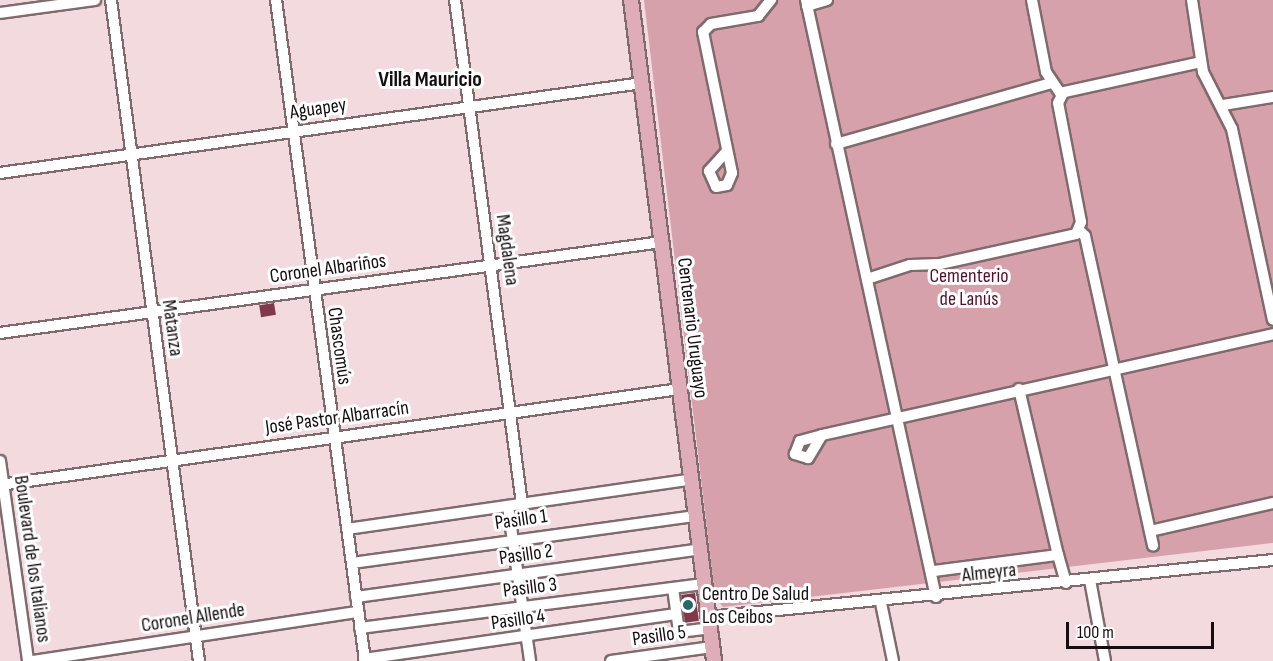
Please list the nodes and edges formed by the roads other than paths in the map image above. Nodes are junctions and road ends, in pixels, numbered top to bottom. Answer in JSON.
{"nodes":[{"id":1,"x":95,"y":0,"type":"edge"},
{"id":2,"x":111,"y":0,"type":"edge"},
{"id":3,"x":276,"y":0,"type":"edge"},
{"id":4,"x":455,"y":0,"type":"edge"},
{"id":5,"x":631,"y":0,"type":"edge"},
{"id":6,"x":771,"y":0,"type":"edge"},
{"id":7,"x":827,"y":0,"type":"edge"},
{"id":8,"x":1032,"y":0,"type":"edge"},
{"id":9,"x":1192,"y":0,"type":"edge"},
{"id":10,"x":807,"y":3,"type":"edge"},
{"id":11,"x":0,"y":13,"type":"edge"},
{"id":12,"x":1201,"y":62,"type":"junction"},
{"id":13,"x":642,"y":83,"type":"junction"},
{"id":14,"x":1051,"y":83,"type":"junction"},
{"id":15,"x":1063,"y":93,"type":"junction"},
{"id":16,"x":1273,"y":97,"type":"edge"},
{"id":17,"x":469,"y":105,"type":"junction"},
{"id":18,"x":1223,"y":105,"type":"junction"},
{"id":19,"x":294,"y":130,"type":"junction"},
{"id":20,"x":836,"y":144,"type":"junction"},
{"id":21,"x":727,"y":151,"type":"dead end"},
{"id":22,"x":130,"y":154,"type":"junction"},
{"id":23,"x":0,"y":172,"type":"edge"},
{"id":24,"x":1079,"y":230,"type":"junction"},
{"id":25,"x":662,"y":242,"type":"junction"},
{"id":26,"x":490,"y":264,"type":"junction"},
{"id":27,"x":867,"y":279,"type":"junction"},
{"id":28,"x":313,"y":290,"type":"junction"},
{"id":29,"x":151,"y":313,"type":"junction"},
{"id":30,"x":1273,"y":320,"type":"edge"},
{"id":31,"x":0,"y":333,"type":"edge"},
{"id":32,"x":1273,"y":334,"type":"edge"},
{"id":33,"x":1114,"y":371,"type":"junction"},
{"id":34,"x":680,"y":388,"type":"junction"},
{"id":35,"x":1019,"y":389,"type":"junction"},
{"id":36,"x":510,"y":412,"type":"junction"},
{"id":37,"x":899,"y":416,"type":"junction"},
{"id":38,"x":822,"y":435,"type":"dead end"},
{"id":39,"x":334,"y":436,"type":"junction"},
{"id":40,"x":172,"y":459,"type":"junction"},
{"id":41,"x":0,"y":461,"type":"edge"},
{"id":42,"x":692,"y":479,"type":"junction"},
{"id":43,"x":2,"y":485,"type":"edge"},
{"id":44,"x":1273,"y":503,"type":"edge"},
{"id":45,"x":522,"y":504,"type":"junction"},
{"id":46,"x":508,"y":506,"type":"junction"},
{"id":47,"x":696,"y":516,"type":"junction"},
{"id":48,"x":347,"y":529,"type":"junction"},
{"id":49,"x":1150,"y":531,"type":"junction"},
{"id":50,"x":513,"y":539,"type":"junction"},
{"id":51,"x":1153,"y":546,"type":"dead end"},
{"id":52,"x":700,"y":549,"type":"junction"},
{"id":53,"x":1058,"y":555,"type":"junction"},
{"id":54,"x":1273,"y":560,"type":"edge"},
{"id":55,"x":351,"y":563,"type":"junction"},
{"id":56,"x":934,"y":571,"type":"junction"},
{"id":57,"x":518,"y":574,"type":"junction"},
{"id":58,"x":1090,"y":580,"type":"junction"},
{"id":59,"x":1066,"y":583,"type":"junction"},
{"id":60,"x":705,"y":584,"type":"junction"},
{"id":61,"x":673,"y":588,"type":"junction"},
{"id":62,"x":356,"y":597,"type":"junction"},
{"id":63,"x":936,"y":597,"type":"junction"},
{"id":64,"x":882,"y":603,"type":"junction"},
{"id":65,"x":522,"y":607,"type":"junction"},
{"id":66,"x":358,"y":612,"type":"junction"},
{"id":67,"x":676,"y":614,"type":"junction"},
{"id":68,"x":710,"y":622,"type":"junction"},
{"id":69,"x":360,"y":628,"type":"junction"},
{"id":70,"x":195,"y":636,"type":"junction"},
{"id":71,"x":527,"y":638,"type":"junction"},
{"id":72,"x":713,"y":654,"type":"edge"},
{"id":73,"x":364,"y":660,"type":"edge"},
{"id":74,"x":28,"y":661,"type":"edge"},
{"id":75,"x":33,"y":661,"type":"edge"},
{"id":76,"x":199,"y":661,"type":"edge"},
{"id":77,"x":530,"y":661,"type":"edge"},
{"id":78,"x":611,"y":661,"type":"edge"},
{"id":79,"x":893,"y":661,"type":"edge"},
{"id":80,"x":1105,"y":661,"type":"edge"}],
"edges":[{"from":1,"to":11,"type":"street"},
{"from":2,"to":22,"type":"street","name":"Matanza"},
{"from":3,"to":19,"type":"street","name":"Chascomús"},
{"from":4,"to":17,"type":"street","name":"Magdalena"},
{"from":5,"to":13,"type":"main road","name":"Centenario Uruguayo"},
{"from":6,"to":21,"type":"street"},
{"from":7,"to":10,"type":"street"},
{"from":8,"to":14,"type":"street"},
{"from":9,"to":12,"type":"street"},
{"from":10,"to":20,"type":"street"},
{"from":12,"to":15,"type":"street"},
{"from":12,"to":18,"type":"street"},
{"from":13,"to":17,"type":"street","name":"Aguapey"},
{"from":13,"to":25,"type":"main road","name":"Centenario Uruguayo"},
{"from":14,"to":15,"type":"street"},
{"from":14,"to":20,"type":"street"},
{"from":15,"to":24,"type":"street"},
{"from":16,"to":18,"type":"street"},
{"from":17,"to":19,"type":"street","name":"Aguapey"},
{"from":17,"to":26,"type":"street","name":"Magdalena"},
{"from":18,"to":30,"type":"street"},
{"from":19,"to":22,"type":"street","name":"Aguapey"},
{"from":19,"to":28,"type":"street","name":"Chascomús"},
{"from":20,"to":27,"type":"street"},
{"from":22,"to":23,"type":"street","name":"Aguapey"},
{"from":22,"to":29,"type":"street","name":"Matanza"},
{"from":24,"to":27,"type":"street"},
{"from":24,"to":33,"type":"street"},
{"from":25,"to":26,"type":"street","name":"Coronel Albariños"},
{"from":25,"to":34,"type":"main road","name":"Centenario Uruguayo"},
{"from":26,"to":28,"type":"street","name":"Coronel Albariños"},
{"from":26,"to":36,"type":"street","name":"Magdalena"},
{"from":27,"to":37,"type":"street"},
{"from":28,"to":29,"type":"street","name":"Coronel Albariños"},
{"from":28,"to":39,"type":"street","name":"Chascomús"},
{"from":29,"to":31,"type":"street","name":"Coronel Albariños"},
{"from":29,"to":40,"type":"street","name":"Matanza"},
{"from":32,"to":33,"type":"street"},
{"from":33,"to":35,"type":"street"},
{"from":33,"to":49,"type":"street"},
{"from":34,"to":36,"type":"street","name":"José Pastor Albarracín"},
{"from":34,"to":42,"type":"main road","name":"Centenario Uruguayo"},
{"from":35,"to":37,"type":"street"},
{"from":35,"to":53,"type":"street"},
{"from":36,"to":39,"type":"street","name":"José Pastor Albarracín"},
{"from":36,"to":45,"type":"street","name":"Magdalena"},
{"from":37,"to":38,"type":"street"},
{"from":37,"to":56,"type":"street"},
{"from":39,"to":40,"type":"street","name":"José Pastor Albarracín"},
{"from":39,"to":48,"type":"street","name":"Chascomús"},
{"from":40,"to":43,"type":"street","name":"José Pastor Albarracín"},
{"from":40,"to":70,"type":"street","name":"Matanza"},
{"from":41,"to":43,"type":"street","name":"Boulevard de los Italianos"},
{"from":42,"to":45,"type":"street"},
{"from":42,"to":47,"type":"main road","name":"Centenario Uruguayo"},
{"from":43,"to":74,"type":"street","name":"Boulevard de los Italianos"},
{"from":44,"to":49,"type":"street"},
{"from":45,"to":46,"type":"street"},
{"from":46,"to":48,"type":"street"},
{"from":46,"to":50,"type":"street"},
{"from":47,"to":50,"type":"street","name":"Pasillo 1"},
{"from":47,"to":52,"type":"main road","name":"Centenario Uruguayo"},
{"from":48,"to":55,"type":"street","name":"Chascomús"},
{"from":49,"to":51,"type":"street"},
{"from":50,"to":55,"type":"street","name":"Pasillo 1"},
{"from":50,"to":57,"type":"street"},
{"from":52,"to":57,"type":"street","name":"Pasillo 2"},
{"from":52,"to":60,"type":"main road","name":"Centenario Uruguayo"},
{"from":53,"to":56,"type":"street"},
{"from":53,"to":59,"type":"street"},
{"from":54,"to":58,"type":"street","name":"Almeyra"},
{"from":55,"to":62,"type":"street","name":"Chascomús"},
{"from":56,"to":63,"type":"street"},
{"from":57,"to":62,"type":"street","name":"Pasillo 2"},
{"from":57,"to":65,"type":"street"},
{"from":58,"to":59,"type":"street","name":"Almeyra"},
{"from":58,"to":80,"type":"street"},
{"from":59,"to":63,"type":"street","name":"Almeyra"},
{"from":60,"to":61,"type":"street","name":"Pasillo 3"},
{"from":60,"to":68,"type":"main road","name":"Centenario Uruguayo"},
{"from":61,"to":65,"type":"street","name":"Pasillo 3"},
{"from":61,"to":67,"type":"street"},
{"from":62,"to":66,"type":"street","name":"Chascomús"},
{"from":63,"to":64,"type":"street","name":"Almeyra"},
{"from":64,"to":68,"type":"street","name":"Almeyra"},
{"from":64,"to":79,"type":"street"},
{"from":65,"to":69,"type":"street","name":"Pasillo 3"},
{"from":65,"to":71,"type":"street"},
{"from":66,"to":69,"type":"street","name":"Chascomús"},
{"from":66,"to":70,"type":"street","name":"Coronel Allende"},
{"from":67,"to":68,"type":"street","name":"Almeyra"},
{"from":67,"to":71,"type":"street","name":"Pasillo 4"},
{"from":68,"to":72,"type":"main road","name":"Centenario Uruguayo"},
{"from":69,"to":73,"type":"street","name":"Chascomús"},
{"from":70,"to":75,"type":"street","name":"Coronel Allende"},
{"from":70,"to":76,"type":"street","name":"Matanza"},
{"from":71,"to":73,"type":"street","name":"Pasillo 4"},
{"from":71,"to":77,"type":"street"},
{"from":72,"to":78,"type":"street","name":"Pasillo 5"}]}
